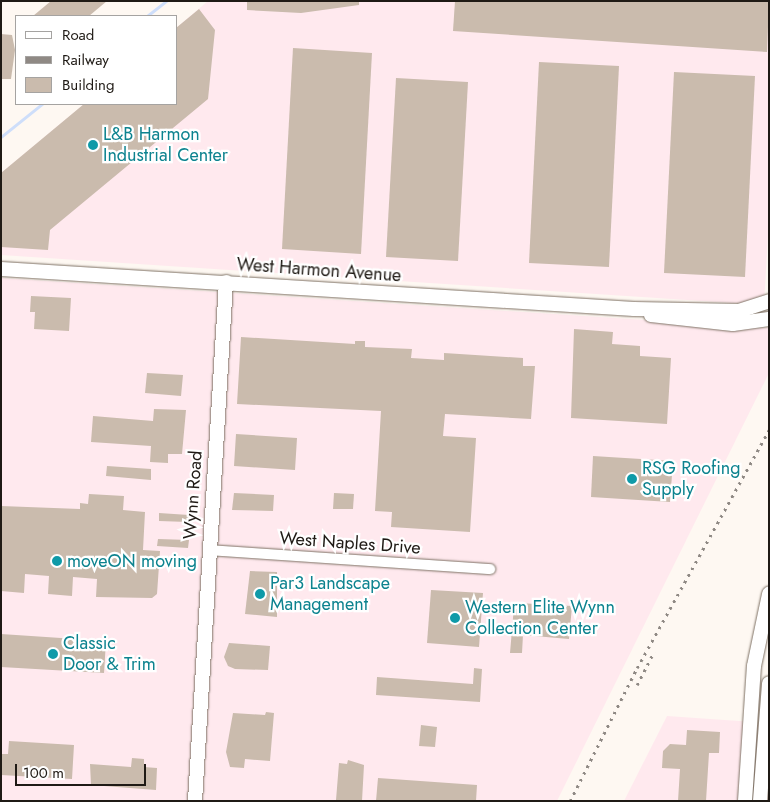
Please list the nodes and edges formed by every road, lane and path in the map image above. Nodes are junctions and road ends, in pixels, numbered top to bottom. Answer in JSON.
{"nodes":[{"id":1,"x":1,"y":269,"type":"edge"},
{"id":2,"x":226,"y":282,"type":"junction"},
{"id":3,"x":769,"y":301,"type":"edge"},
{"id":4,"x":671,"y":314,"type":"junction"},
{"id":5,"x":769,"y":319,"type":"edge"},
{"id":6,"x":208,"y":550,"type":"junction"},
{"id":7,"x":490,"y":569,"type":"dead end"},
{"id":8,"x":769,"y":594,"type":"edge"},
{"id":9,"x":769,"y":683,"type":"edge"},
{"id":10,"x":195,"y":801,"type":"edge"},
{"id":11,"x":745,"y":801,"type":"edge"},
{"id":12,"x":760,"y":801,"type":"edge"}],
"edges":[{"from":1,"to":2,"type":"main road","name":"West Harmon Avenue"},
{"from":2,"to":4,"type":"main road","name":"West Harmon Avenue"},
{"from":2,"to":6,"type":"main road","name":"Wynn Road"},
{"from":3,"to":4,"type":"main road","name":"West Harmon Avenue"},
{"from":4,"to":5,"type":"main road","name":"West Harmon Avenue"},
{"from":6,"to":7,"type":"street","name":"West Naples Drive"},
{"from":6,"to":10,"type":"main road","name":"Wynn Road"},
{"from":8,"to":11,"type":"main road"},
{"from":9,"to":12,"type":"main road"}]}
